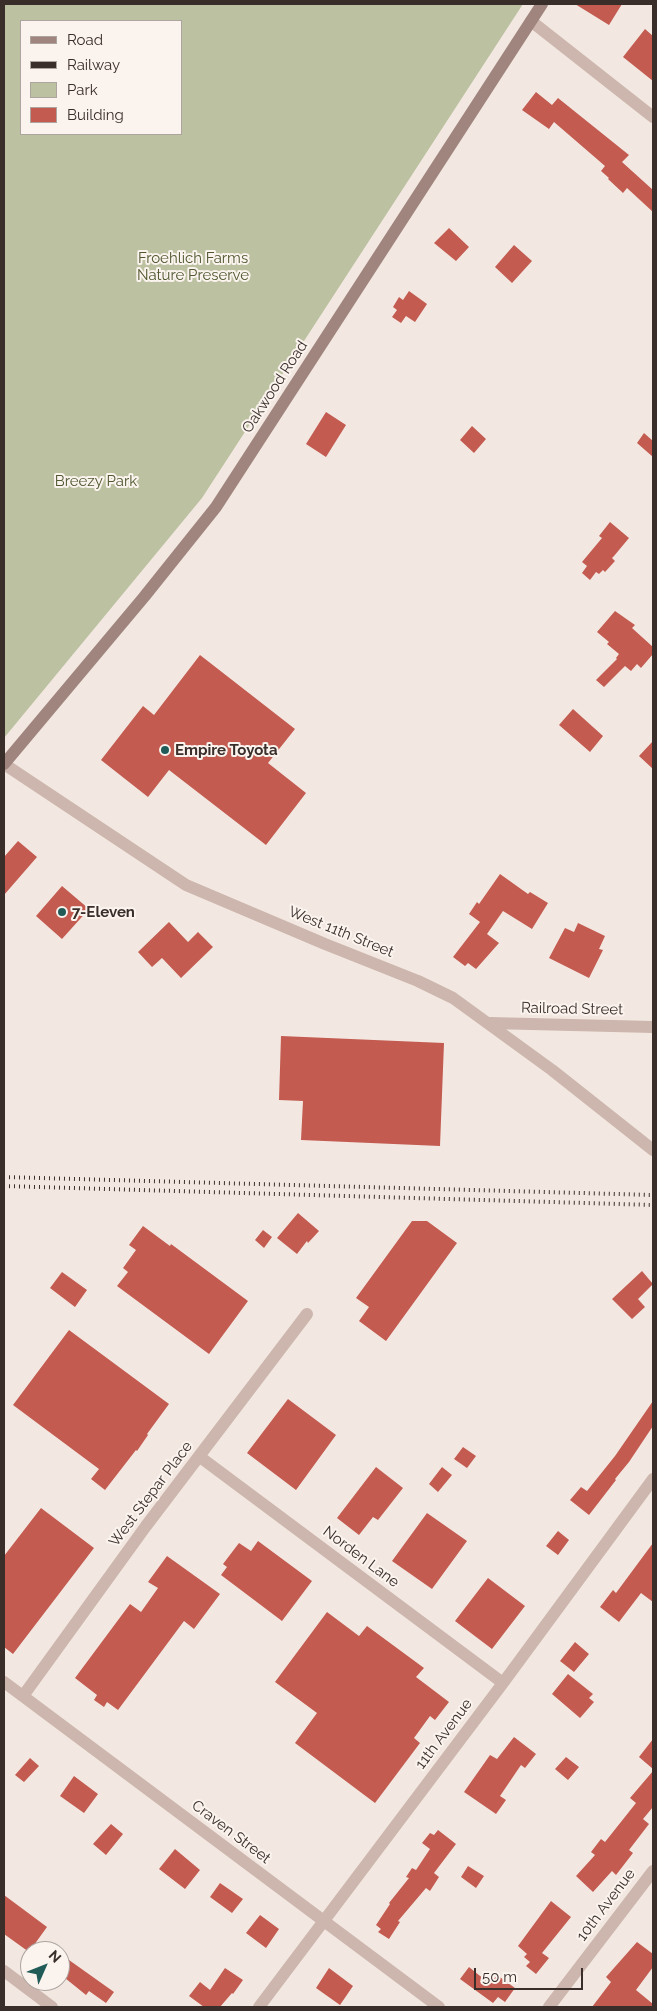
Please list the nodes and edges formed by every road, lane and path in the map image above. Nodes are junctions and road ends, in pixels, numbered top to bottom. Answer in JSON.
{"nodes":[{"id":1,"x":542,"y":4,"type":"edge"},
{"id":2,"x":531,"y":21,"type":"junction"},
{"id":3,"x":653,"y":118,"type":"edge"},
{"id":4,"x":4,"y":764,"type":"edge"},
{"id":5,"x":490,"y":1024,"type":"junction"},
{"id":6,"x":653,"y":1027,"type":"edge"},
{"id":7,"x":653,"y":1150,"type":"edge"},
{"id":8,"x":307,"y":1314,"type":"dead end"},
{"id":9,"x":200,"y":1457,"type":"junction"},
{"id":10,"x":653,"y":1479,"type":"edge"},
{"id":11,"x":4,"y":1682,"type":"edge"},
{"id":12,"x":503,"y":1683,"type":"junction"},
{"id":13,"x":23,"y":1696,"type":"junction"},
{"id":14,"x":653,"y":1871,"type":"edge"},
{"id":15,"x":323,"y":1922,"type":"junction"},
{"id":16,"x":4,"y":1971,"type":"edge"},
{"id":17,"x":52,"y":2007,"type":"edge"},
{"id":18,"x":259,"y":2007,"type":"edge"},
{"id":19,"x":439,"y":2007,"type":"edge"},
{"id":20,"x":549,"y":2007,"type":"edge"}],
"edges":[{"from":1,"to":2,"type":"main road","name":"Oakwood Road"},
{"from":2,"to":3,"type":"street"},
{"from":2,"to":4,"type":"main road","name":"Oakwood Road"},
{"from":4,"to":5,"type":"street","name":"West 11th Street"},
{"from":5,"to":6,"type":"street","name":"Railroad Street"},
{"from":5,"to":7,"type":"street","name":"West 11th Street"},
{"from":8,"to":9,"type":"street","name":"West Stepar Place"},
{"from":9,"to":12,"type":"street","name":"Norden Lane"},
{"from":9,"to":13,"type":"street","name":"West Stepar Place"},
{"from":10,"to":12,"type":"street","name":"11th Avenue"},
{"from":11,"to":13,"type":"street","name":"Craven Street"},
{"from":12,"to":15,"type":"street","name":"11th Avenue"},
{"from":13,"to":15,"type":"street","name":"Craven Street"},
{"from":14,"to":20,"type":"street","name":"10th Avenue"},
{"from":15,"to":18,"type":"street","name":"11th Avenue"},
{"from":15,"to":19,"type":"street","name":"Craven Street"},
{"from":16,"to":17,"type":"street"}]}
